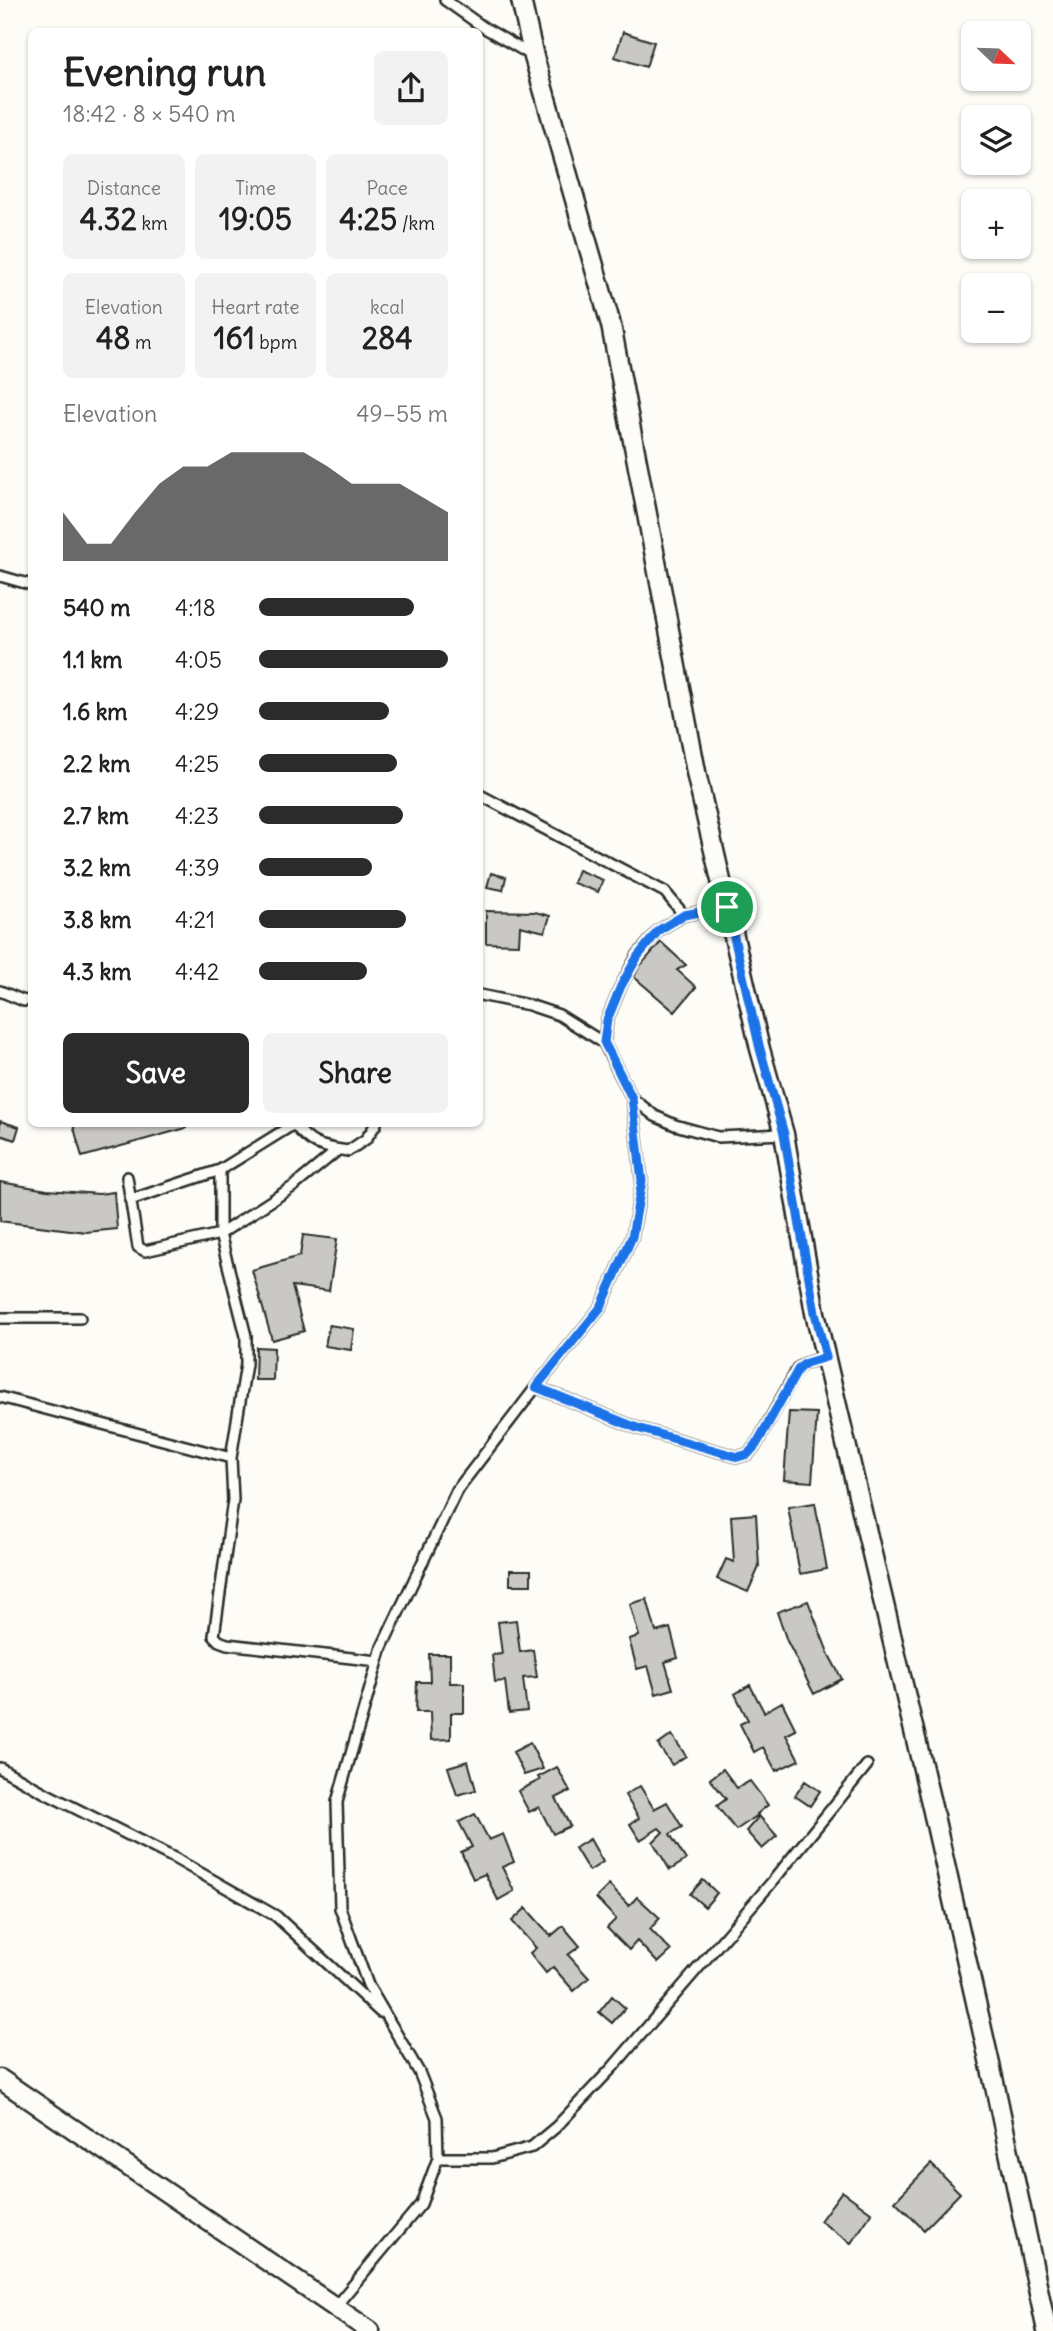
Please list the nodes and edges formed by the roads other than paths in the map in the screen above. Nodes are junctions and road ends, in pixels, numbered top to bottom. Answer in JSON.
{"nodes":[{"id":1,"x":445,"y":0,"type":"edge"},
{"id":2,"x":521,"y":0,"type":"edge"},
{"id":3,"x":534,"y":57,"type":"junction"},
{"id":4,"x":0,"y":576,"type":"edge"},
{"id":5,"x":28,"y":583,"type":"edge"},
{"id":6,"x":483,"y":796,"type":"edge"},
{"id":7,"x":727,"y":907,"type":"junction"},
{"id":8,"x":684,"y":915,"type":"junction"},
{"id":9,"x":0,"y":990,"type":"edge"},
{"id":10,"x":483,"y":996,"type":"edge"},
{"id":11,"x":28,"y":1000,"type":"edge"},
{"id":12,"x":604,"y":1042,"type":"junction"},
{"id":13,"x":632,"y":1098,"type":"junction"},
{"id":14,"x":289,"y":1127,"type":"edge"},
{"id":15,"x":296,"y":1127,"type":"edge"},
{"id":16,"x":374,"y":1127,"type":"edge"},
{"id":17,"x":784,"y":1134,"type":"junction"},
{"id":18,"x":338,"y":1150,"type":"junction"},
{"id":19,"x":220,"y":1170,"type":"junction"},
{"id":20,"x":127,"y":1177,"type":"dead end"},
{"id":21,"x":131,"y":1200,"type":"junction"},
{"id":22,"x":220,"y":1234,"type":"junction"},
{"id":23,"x":0,"y":1318,"type":"edge"},
{"id":24,"x":80,"y":1318,"type":"dead end"},
{"id":25,"x":826,"y":1357,"type":"junction"},
{"id":26,"x":536,"y":1387,"type":"junction"},
{"id":27,"x":0,"y":1397,"type":"edge"},
{"id":28,"x":231,"y":1458,"type":"junction"},
{"id":29,"x":378,"y":1661,"type":"junction"},
{"id":30,"x":867,"y":1765,"type":"dead end"},
{"id":31,"x":0,"y":1768,"type":"edge"},
{"id":32,"x":387,"y":2017,"type":"junction"},
{"id":33,"x":0,"y":2079,"type":"edge"},
{"id":34,"x":438,"y":2158,"type":"junction"},
{"id":35,"x":334,"y":2308,"type":"junction"},
{"id":36,"x":370,"y":2331,"type":"edge"},
{"id":37,"x":1047,"y":2331,"type":"edge"}],
"edges":[{"from":1,"to":3,"type":"lane"},
{"from":2,"to":3,"type":"street"},
{"from":3,"to":7,"type":"street"},
{"from":4,"to":5,"type":"lane"},
{"from":6,"to":8,"type":"lane"},
{"from":7,"to":8,"type":"lane"},
{"from":7,"to":17,"type":"street"},
{"from":8,"to":12,"type":"lane"},
{"from":9,"to":11,"type":"lane"},
{"from":10,"to":12,"type":"lane"},
{"from":12,"to":13,"type":"lane"},
{"from":13,"to":17,"type":"lane"},
{"from":13,"to":26,"type":"lane"},
{"from":14,"to":19,"type":"lane"},
{"from":15,"to":18,"type":"lane"},
{"from":16,"to":18,"type":"lane"},
{"from":17,"to":25,"type":"street"},
{"from":18,"to":22,"type":"lane"},
{"from":19,"to":21,"type":"lane"},
{"from":19,"to":22,"type":"lane"},
{"from":20,"to":21,"type":"lane"},
{"from":21,"to":22,"type":"lane"},
{"from":22,"to":28,"type":"lane"},
{"from":23,"to":24,"type":"lane"},
{"from":25,"to":26,"type":"lane"},
{"from":25,"to":37,"type":"street"},
{"from":26,"to":29,"type":"lane"},
{"from":27,"to":28,"type":"lane"},
{"from":28,"to":29,"type":"lane"},
{"from":29,"to":32,"type":"lane"},
{"from":30,"to":34,"type":"lane"},
{"from":31,"to":32,"type":"lane"},
{"from":32,"to":34,"type":"lane"},
{"from":33,"to":35,"type":"street"},
{"from":34,"to":35,"type":"lane"},
{"from":35,"to":36,"type":"street"}]}
